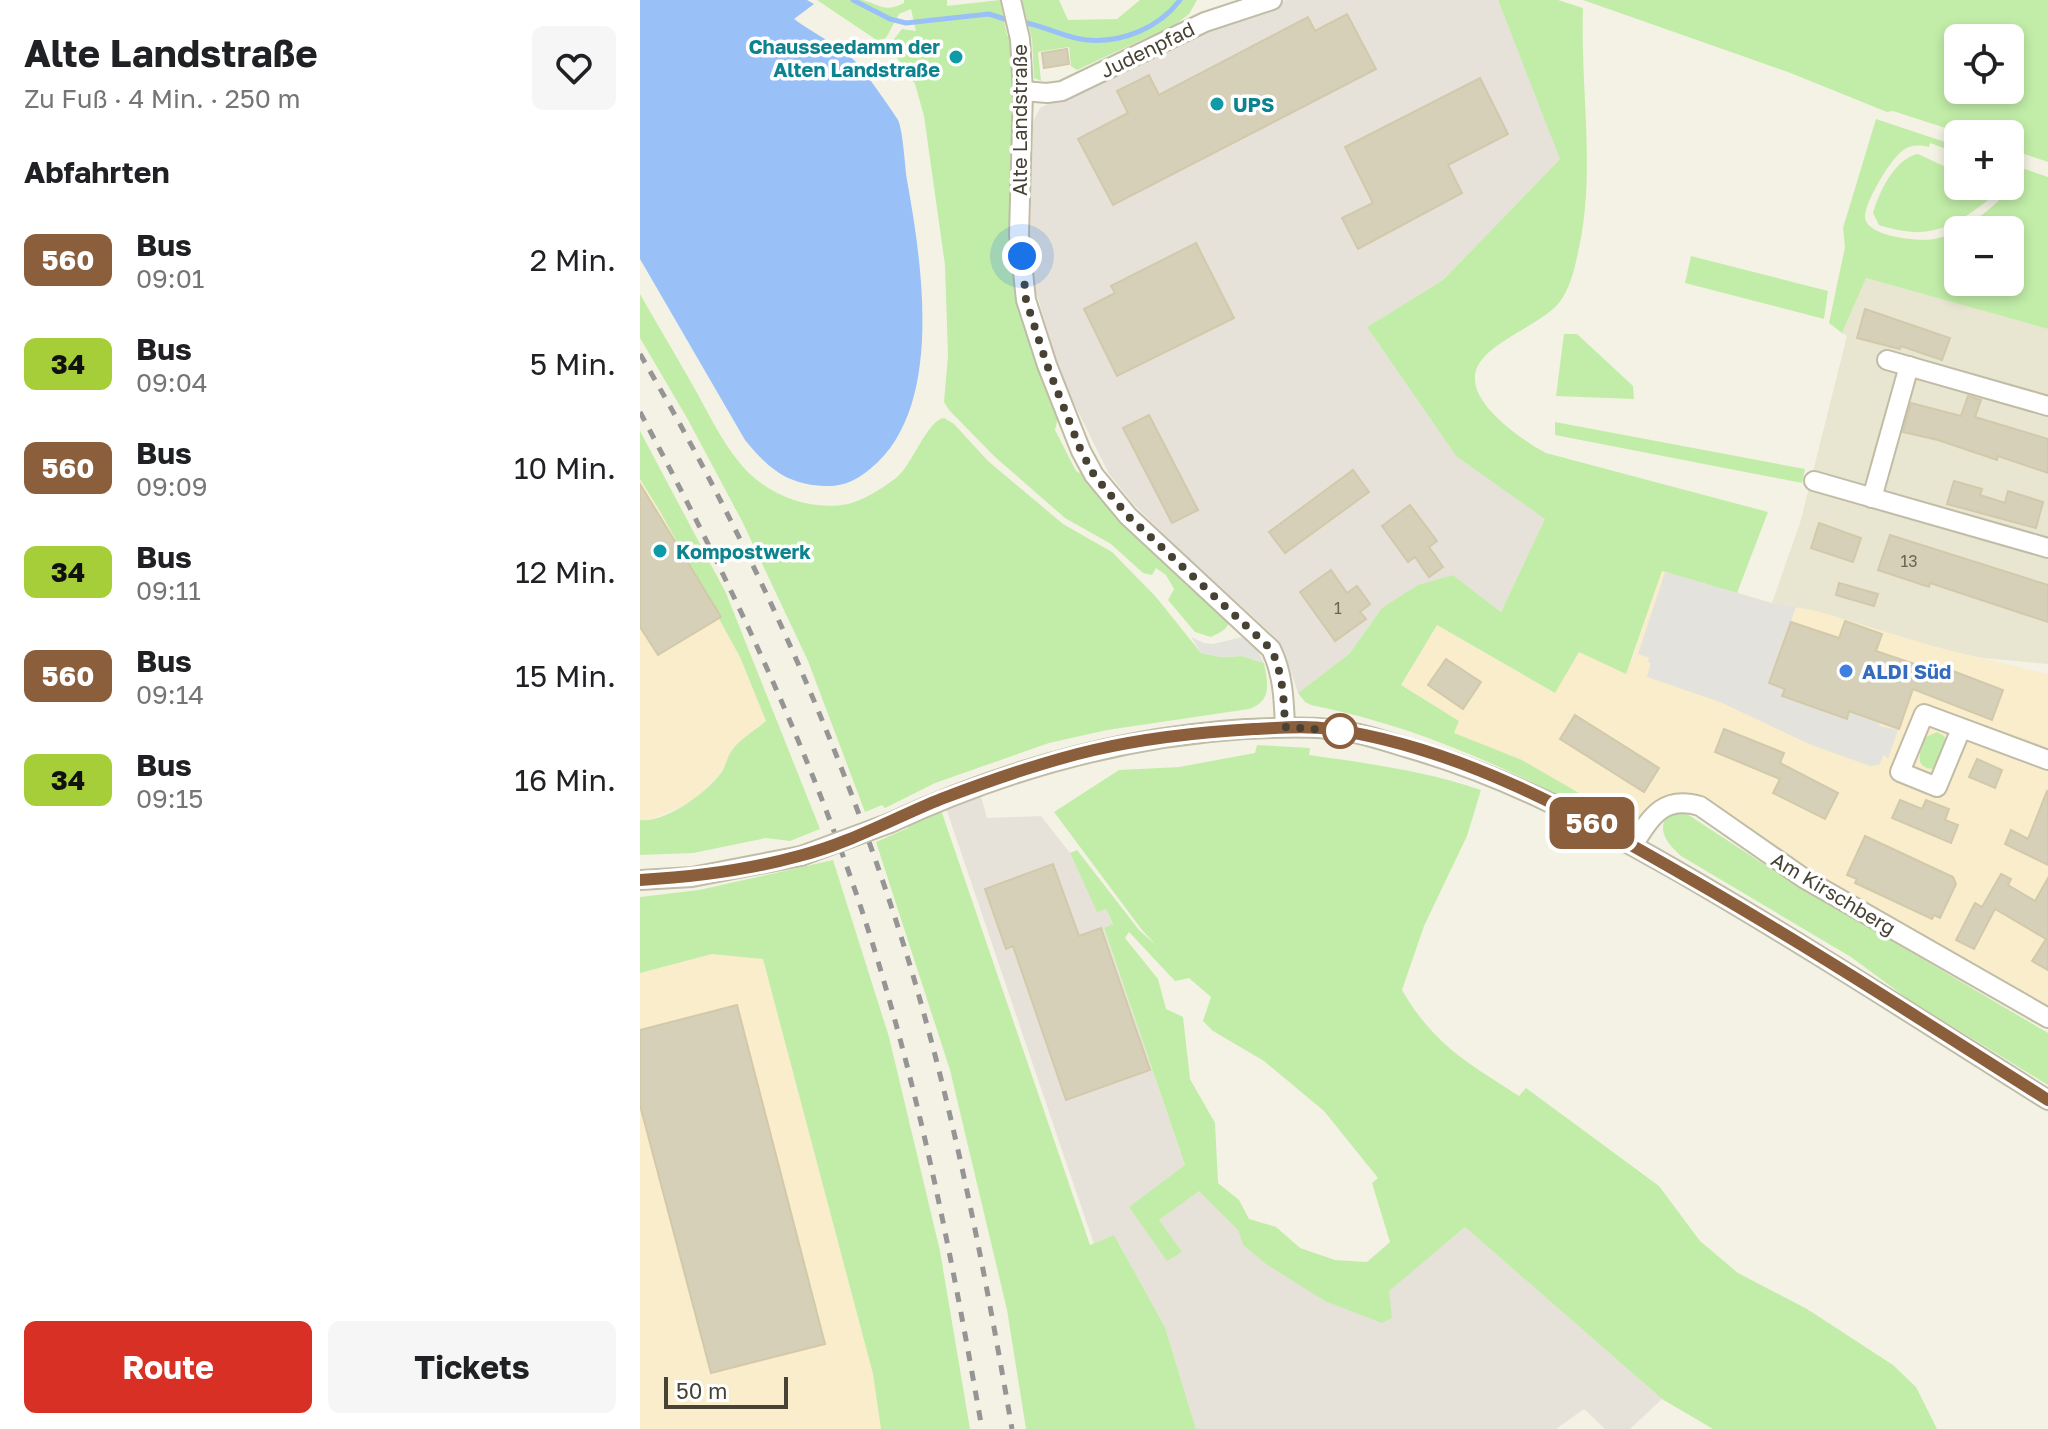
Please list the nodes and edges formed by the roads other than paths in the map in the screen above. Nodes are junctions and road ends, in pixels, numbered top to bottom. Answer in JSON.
{"nodes":[{"id":1,"x":1272,"y":0,"type":"edge"},
{"id":2,"x":1012,"y":3,"type":"edge"},
{"id":3,"x":1023,"y":91,"type":"junction"},
{"id":4,"x":1887,"y":360,"type":"dead end"},
{"id":5,"x":1909,"y":366,"type":"junction"},
{"id":6,"x":2048,"y":406,"type":"edge"},
{"id":7,"x":1814,"y":481,"type":"dead end"},
{"id":8,"x":1872,"y":498,"type":"junction"},
{"id":9,"x":2048,"y":548,"type":"edge"},
{"id":10,"x":1285,"y":727,"type":"junction"},
{"id":11,"x":1961,"y":729,"type":"dead end"},
{"id":12,"x":2048,"y":760,"type":"edge"},
{"id":13,"x":1633,"y":845,"type":"junction"},
{"id":14,"x":640,"y":880,"type":"edge"},
{"id":15,"x":2048,"y":1018,"type":"edge"},
{"id":16,"x":2048,"y":1100,"type":"edge"}],
"edges":[{"from":1,"to":3,"type":"street","name":"Judenpfad"},
{"from":2,"to":3,"type":"street","name":"Alte Landstraße"},
{"from":3,"to":10,"type":"street","name":"Alte Landstraße"},
{"from":4,"to":5,"type":"street"},
{"from":5,"to":6,"type":"street"},
{"from":5,"to":8,"type":"street"},
{"from":7,"to":8,"type":"street"},
{"from":8,"to":9,"type":"street"},
{"from":10,"to":13,"type":"street"},
{"from":10,"to":14,"type":"street","bridge":true},
{"from":11,"to":12,"type":"street"},
{"from":13,"to":15,"type":"street","name":"Am Kirschberg"},
{"from":13,"to":16,"type":"street"}]}
